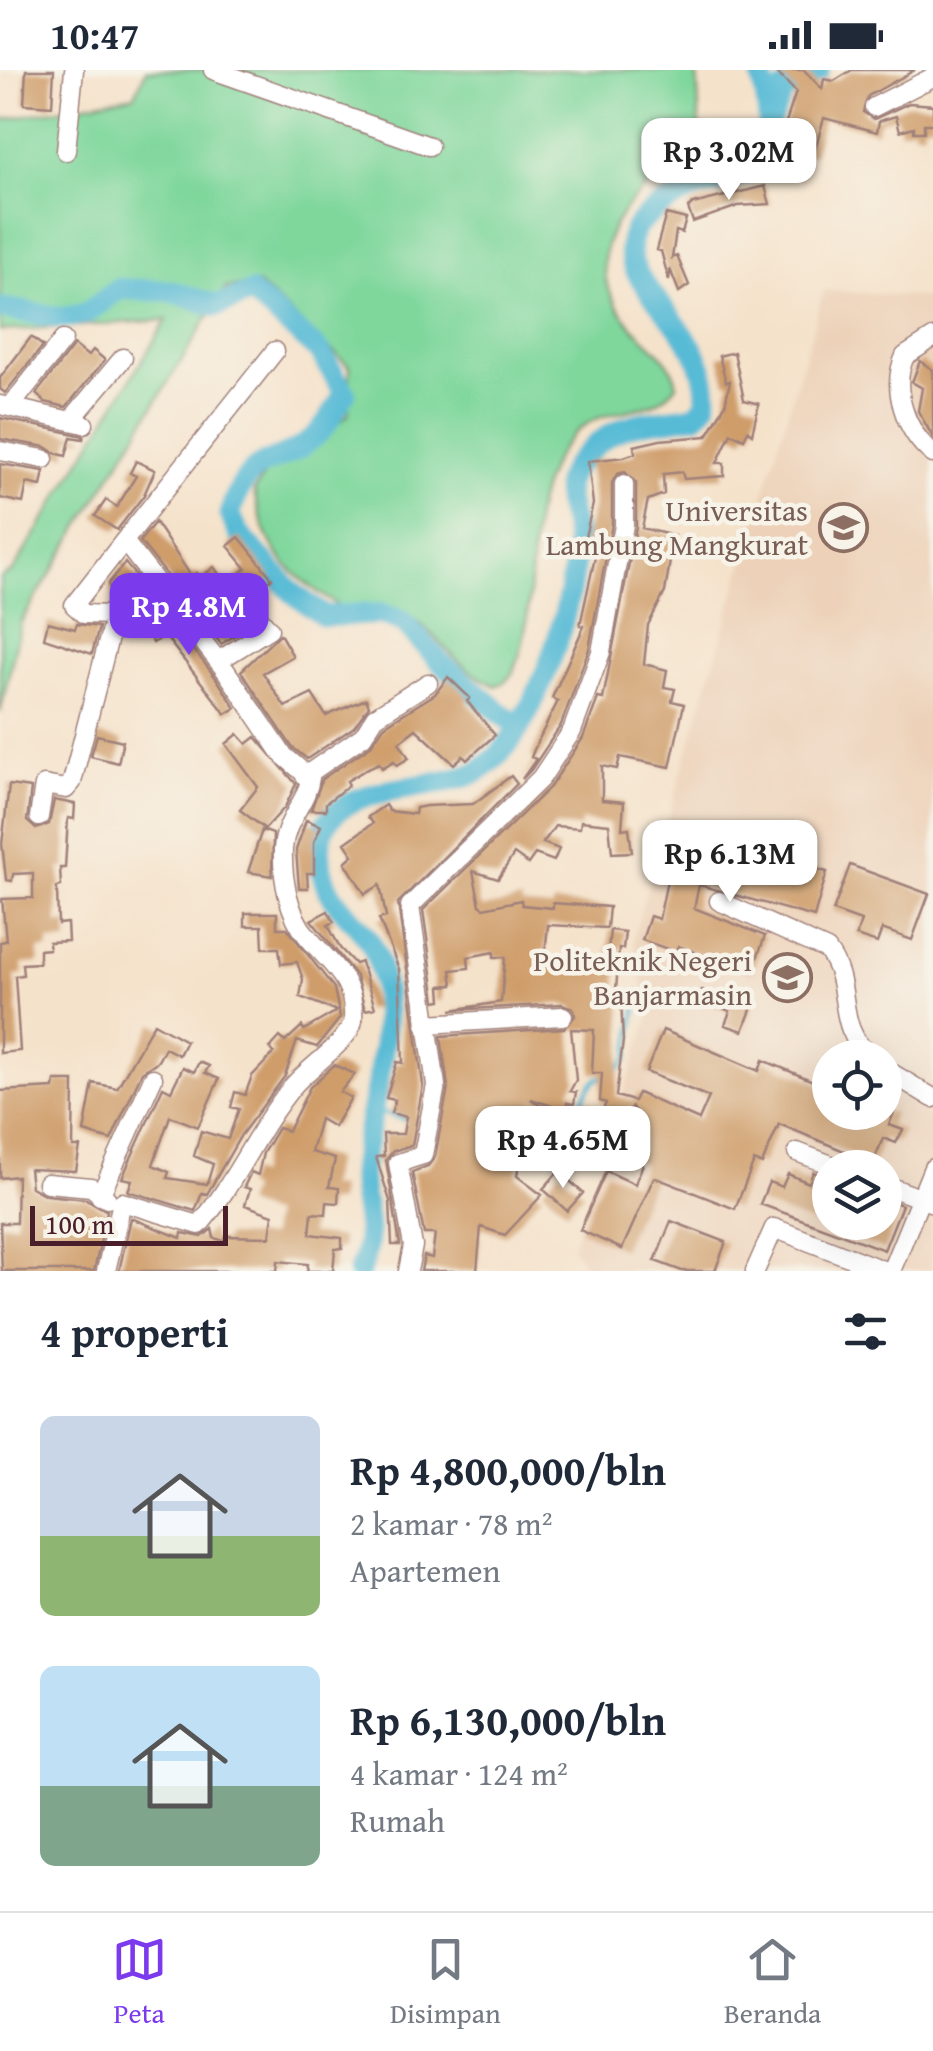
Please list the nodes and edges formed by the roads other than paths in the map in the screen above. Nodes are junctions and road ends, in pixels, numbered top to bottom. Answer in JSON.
{"nodes":[{"id":1,"x":74,"y":70,"type":"edge"},
{"id":2,"x":213,"y":70,"type":"edge"},
{"id":3,"x":933,"y":77,"type":"edge"},
{"id":4,"x":874,"y":107,"type":"dead end"},
{"id":5,"x":429,"y":146,"type":"dead end"},
{"id":6,"x":66,"y":152,"type":"dead end"},
{"id":7,"x":933,"y":338,"type":"edge"},
{"id":8,"x":63,"y":340,"type":"dead end"},
{"id":9,"x":275,"y":351,"type":"dead end"},
{"id":10,"x":122,"y":358,"type":"dead end"},
{"id":11,"x":5,"y":406,"type":"edge"},
{"id":12,"x":0,"y":450,"type":"edge"},
{"id":13,"x":933,"y":454,"type":"edge"},
{"id":14,"x":44,"y":459,"type":"dead end"},
{"id":15,"x":624,"y":484,"type":"dead end"},
{"id":16,"x":124,"y":541,"type":"junction"},
{"id":17,"x":246,"y":604,"type":"dead end"},
{"id":18,"x":218,"y":661,"type":"junction"},
{"id":19,"x":428,"y":684,"type":"dead end"},
{"id":20,"x":304,"y":776,"type":"junction"},
{"id":21,"x":39,"y":816,"type":"dead end"},
{"id":22,"x":720,"y":902,"type":"dead end"},
{"id":23,"x":563,"y":1016,"type":"dead end"},
{"id":24,"x":426,"y":1024,"type":"junction"},
{"id":25,"x":853,"y":1040,"type":"edge"},
{"id":26,"x":153,"y":1078,"type":"dead end"},
{"id":27,"x":902,"y":1079,"type":"edge"},
{"id":28,"x":933,"y":1098,"type":"edge"},
{"id":29,"x":798,"y":1152,"type":"dead end"},
{"id":30,"x":812,"y":1157,"type":"edge"},
{"id":31,"x":933,"y":1168,"type":"edge"},
{"id":32,"x":46,"y":1184,"type":"dead end"},
{"id":33,"x":902,"y":1191,"type":"edge"},
{"id":34,"x":100,"y":1196,"type":"junction"},
{"id":35,"x":927,"y":1201,"type":"edge"},
{"id":36,"x":122,"y":1202,"type":"junction"},
{"id":37,"x":106,"y":1271,"type":"edge"},
{"id":38,"x":408,"y":1271,"type":"edge"},
{"id":39,"x":755,"y":1271,"type":"edge"},
{"id":40,"x":888,"y":1271,"type":"edge"}],
"edges":[{"from":1,"to":6,"type":"street"},
{"from":2,"to":5,"type":"street"},
{"from":3,"to":4,"type":"street"},
{"from":7,"to":13,"type":"street"},
{"from":8,"to":11,"type":"street"},
{"from":9,"to":16,"type":"street"},
{"from":10,"to":11,"type":"street"},
{"from":12,"to":14,"type":"street"},
{"from":15,"to":24,"type":"street"},
{"from":16,"to":18,"type":"street"},
{"from":16,"to":21,"type":"street"},
{"from":17,"to":18,"type":"street"},
{"from":18,"to":20,"type":"street"},
{"from":19,"to":20,"type":"street"},
{"from":20,"to":36,"type":"street"},
{"from":22,"to":25,"type":"street"},
{"from":23,"to":24,"type":"street"},
{"from":24,"to":38,"type":"street"},
{"from":26,"to":34,"type":"street"},
{"from":27,"to":28,"type":"street"},
{"from":29,"to":30,"type":"street"},
{"from":31,"to":35,"type":"street"},
{"from":32,"to":34,"type":"street"},
{"from":33,"to":35,"type":"street"},
{"from":34,"to":36,"type":"street"},
{"from":35,"to":40,"type":"street"},
{"from":36,"to":37,"type":"street"},
{"from":39,"to":40,"type":"street"}]}
